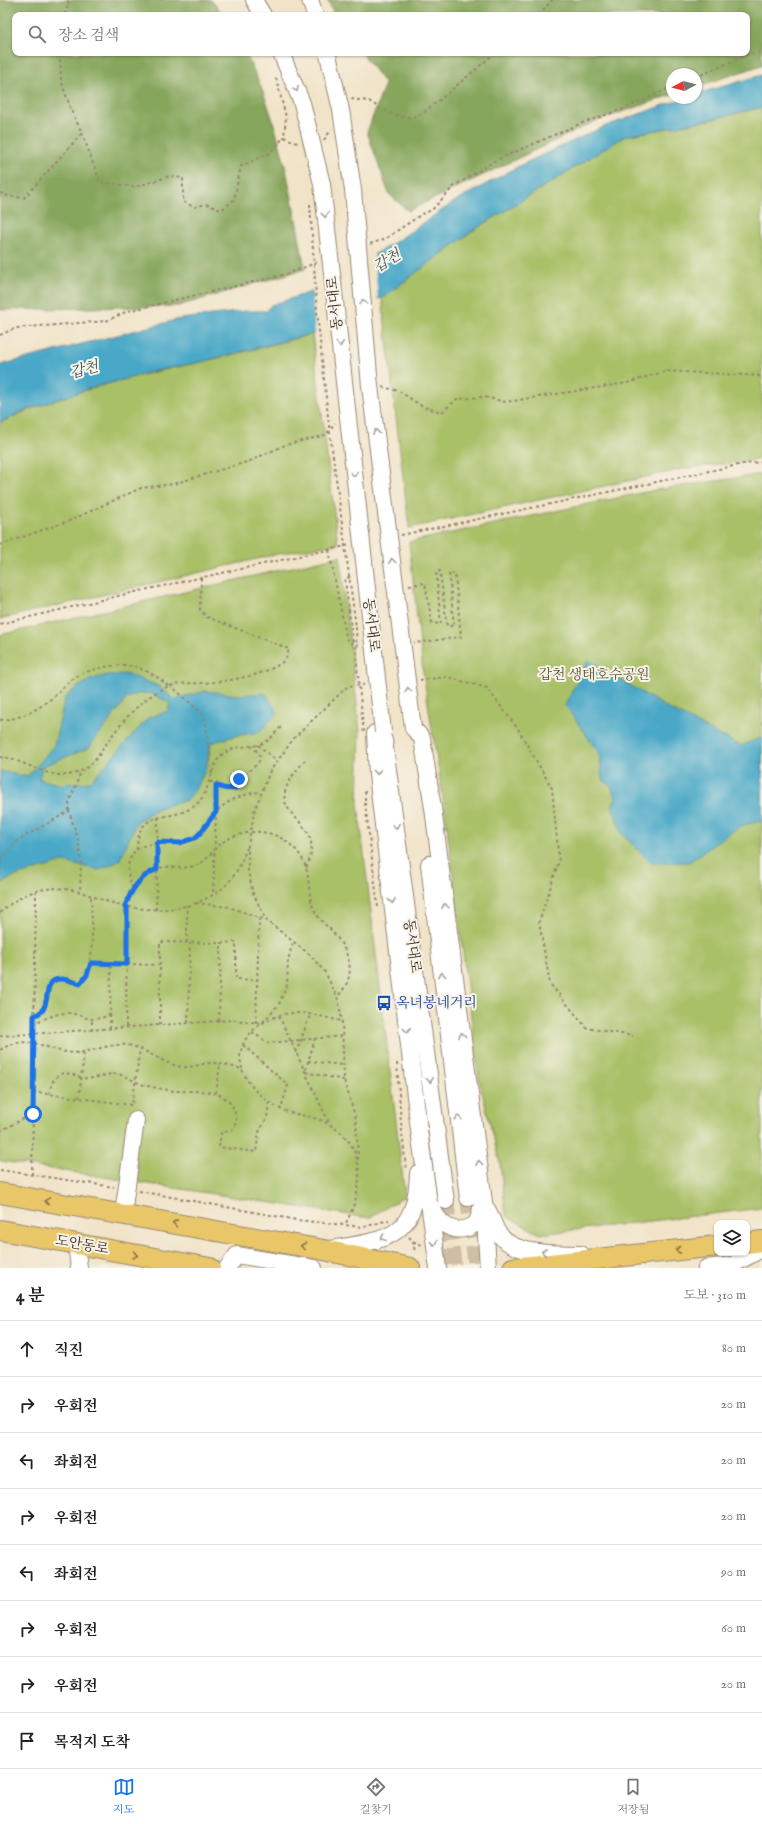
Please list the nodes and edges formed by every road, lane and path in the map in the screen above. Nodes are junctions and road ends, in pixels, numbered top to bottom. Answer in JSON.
{"nodes":[{"id":1,"x":69,"y":0,"type":"edge"},
{"id":2,"x":254,"y":0,"type":"edge"},
{"id":3,"x":310,"y":0,"type":"edge"},
{"id":4,"x":552,"y":0,"type":"edge"},
{"id":5,"x":66,"y":12,"type":"edge"},
{"id":6,"x":260,"y":12,"type":"edge"},
{"id":7,"x":314,"y":12,"type":"edge"},
{"id":8,"x":542,"y":12,"type":"edge"},
{"id":9,"x":762,"y":51,"type":"edge"},
{"id":10,"x":750,"y":54,"type":"edge"},
{"id":11,"x":60,"y":56,"type":"edge"},
{"id":12,"x":282,"y":56,"type":"edge"},
{"id":13,"x":328,"y":56,"type":"edge"},
{"id":14,"x":491,"y":56,"type":"edge"},
{"id":15,"x":745,"y":56,"type":"edge"},
{"id":16,"x":702,"y":74,"type":"edge"},
{"id":17,"x":279,"y":77,"type":"dead end"},
{"id":18,"x":281,"y":84,"type":"dead end"},
{"id":19,"x":666,"y":90,"type":"edge"},
{"id":20,"x":347,"y":101,"type":"dead end"},
{"id":21,"x":334,"y":126,"type":"dead end"},
{"id":22,"x":82,"y":133,"type":"junction"},
{"id":23,"x":284,"y":137,"type":"dead end"},
{"id":24,"x":299,"y":141,"type":"dead end"},
{"id":25,"x":321,"y":144,"type":"dead end"},
{"id":26,"x":301,"y":149,"type":"dead end"},
{"id":27,"x":0,"y":193,"type":"edge"},
{"id":28,"x":310,"y":203,"type":"dead end"},
{"id":29,"x":364,"y":246,"type":"dead end"},
{"id":30,"x":318,"y":262,"type":"dead end"},
{"id":31,"x":0,"y":335,"type":"edge"},
{"id":32,"x":350,"y":577,"type":"junction"},
{"id":33,"x":201,"y":578,"type":"dead end"},
{"id":34,"x":406,"y":585,"type":"dead end"},
{"id":35,"x":461,"y":636,"type":"dead end"},
{"id":36,"x":353,"y":644,"type":"dead end"},
{"id":37,"x":416,"y":680,"type":"dead end"},
{"id":38,"x":370,"y":684,"type":"dead end"},
{"id":39,"x":169,"y":686,"type":"junction"},
{"id":40,"x":0,"y":720,"type":"edge"},
{"id":41,"x":283,"y":726,"type":"dead end"},
{"id":42,"x":413,"y":728,"type":"junction"},
{"id":43,"x":374,"y":733,"type":"junction"},
{"id":44,"x":250,"y":745,"type":"junction"},
{"id":45,"x":258,"y":745,"type":"junction"},
{"id":46,"x":0,"y":757,"type":"edge"},
{"id":47,"x":305,"y":760,"type":"dead end"},
{"id":48,"x":277,"y":761,"type":"junction"},
{"id":49,"x":81,"y":771,"type":"junction"},
{"id":50,"x":212,"y":777,"type":"junction"},
{"id":51,"x":210,"y":782,"type":"junction"},
{"id":52,"x":216,"y":785,"type":"junction"},
{"id":53,"x":365,"y":788,"type":"dead end"},
{"id":54,"x":262,"y":792,"type":"junction"},
{"id":55,"x":69,"y":811,"type":"junction"},
{"id":56,"x":216,"y":812,"type":"junction"},
{"id":57,"x":158,"y":817,"type":"junction"},
{"id":58,"x":250,"y":833,"type":"junction"},
{"id":59,"x":157,"y":842,"type":"junction"},
{"id":60,"x":248,"y":846,"type":"junction"},
{"id":61,"x":137,"y":850,"type":"junction"},
{"id":62,"x":214,"y":851,"type":"junction"},
{"id":63,"x":0,"y":860,"type":"edge"},
{"id":64,"x":306,"y":868,"type":"junction"},
{"id":65,"x":157,"y":869,"type":"junction"},
{"id":66,"x":133,"y":888,"type":"junction"},
{"id":67,"x":36,"y":892,"type":"junction"},
{"id":68,"x":80,"y":892,"type":"junction"},
{"id":69,"x":90,"y":895,"type":"junction"},
{"id":70,"x":213,"y":895,"type":"junction"},
{"id":71,"x":194,"y":903,"type":"junction"},
{"id":72,"x":187,"y":905,"type":"junction"},
{"id":73,"x":126,"y":907,"type":"junction"},
{"id":74,"x":156,"y":910,"type":"junction"},
{"id":75,"x":0,"y":913,"type":"edge"},
{"id":76,"x":379,"y":913,"type":"dead end"},
{"id":77,"x":258,"y":919,"type":"junction"},
{"id":78,"x":266,"y":920,"type":"junction"},
{"id":79,"x":293,"y":942,"type":"junction"},
{"id":80,"x":188,"y":943,"type":"junction"},
{"id":81,"x":221,"y":943,"type":"junction"},
{"id":82,"x":91,"y":963,"type":"junction"},
{"id":83,"x":111,"y":963,"type":"junction"},
{"id":84,"x":127,"y":964,"type":"junction"},
{"id":85,"x":160,"y":965,"type":"junction"},
{"id":86,"x":257,"y":980,"type":"junction"},
{"id":87,"x":337,"y":997,"type":"junction"},
{"id":88,"x":111,"y":1014,"type":"junction"},
{"id":89,"x":310,"y":1014,"type":"junction"},
{"id":90,"x":34,"y":1016,"type":"junction"},
{"id":91,"x":279,"y":1016,"type":"junction"},
{"id":92,"x":92,"y":1019,"type":"junction"},
{"id":93,"x":219,"y":1021,"type":"dead end"},
{"id":94,"x":342,"y":1021,"type":"junction"},
{"id":95,"x":33,"y":1023,"type":"junction"},
{"id":96,"x":188,"y":1023,"type":"junction"},
{"id":97,"x":256,"y":1023,"type":"junction"},
{"id":98,"x":262,"y":1024,"type":"junction"},
{"id":99,"x":160,"y":1025,"type":"junction"},
{"id":100,"x":126,"y":1027,"type":"junction"},
{"id":101,"x":110,"y":1029,"type":"junction"},
{"id":102,"x":92,"y":1030,"type":"junction"},
{"id":103,"x":252,"y":1032,"type":"junction"},
{"id":104,"x":33,"y":1034,"type":"junction"},
{"id":105,"x":0,"y":1036,"type":"edge"},
{"id":106,"x":343,"y":1036,"type":"junction"},
{"id":107,"x":633,"y":1036,"type":"dead end"},
{"id":108,"x":315,"y":1038,"type":"junction"},
{"id":109,"x":301,"y":1040,"type":"junction"},
{"id":110,"x":290,"y":1041,"type":"junction"},
{"id":111,"x":33,"y":1042,"type":"junction"},
{"id":112,"x":243,"y":1045,"type":"junction"},
{"id":113,"x":0,"y":1050,"type":"edge"},
{"id":114,"x":140,"y":1050,"type":"junction"},
{"id":115,"x":84,"y":1052,"type":"junction"},
{"id":116,"x":296,"y":1053,"type":"junction"},
{"id":117,"x":396,"y":1060,"type":"dead end"},
{"id":118,"x":308,"y":1061,"type":"junction"},
{"id":119,"x":220,"y":1064,"type":"junction"},
{"id":120,"x":343,"y":1065,"type":"junction"},
{"id":121,"x":242,"y":1069,"type":"junction"},
{"id":122,"x":305,"y":1072,"type":"junction"},
{"id":123,"x":81,"y":1077,"type":"junction"},
{"id":124,"x":344,"y":1080,"type":"junction"},
{"id":125,"x":135,"y":1082,"type":"junction"},
{"id":126,"x":33,"y":1092,"type":"junction"},
{"id":127,"x":216,"y":1093,"type":"junction"},
{"id":128,"x":48,"y":1094,"type":"junction"},
{"id":129,"x":79,"y":1098,"type":"junction"},
{"id":130,"x":269,"y":1102,"type":"junction"},
{"id":131,"x":281,"y":1108,"type":"junction"},
{"id":132,"x":33,"y":1114,"type":"junction"},
{"id":133,"x":136,"y":1120,"type":"dead end"},
{"id":134,"x":329,"y":1124,"type":"junction"},
{"id":135,"x":0,"y":1130,"type":"edge"},
{"id":136,"x":419,"y":1130,"type":"junction"},
{"id":137,"x":358,"y":1160,"type":"junction"},
{"id":138,"x":0,"y":1170,"type":"edge"},
{"id":139,"x":407,"y":1171,"type":"dead end"},
{"id":140,"x":32,"y":1176,"type":"junction"},
{"id":141,"x":117,"y":1187,"type":"dead end"},
{"id":142,"x":138,"y":1191,"type":"dead end"},
{"id":143,"x":0,"y":1193,"type":"edge"},
{"id":144,"x":468,"y":1198,"type":"tunnel mouth"},
{"id":145,"x":428,"y":1200,"type":"junction"},
{"id":146,"x":446,"y":1201,"type":"tunnel mouth"},
{"id":147,"x":484,"y":1202,"type":"junction"},
{"id":148,"x":123,"y":1214,"type":"junction"},
{"id":149,"x":392,"y":1218,"type":"dead end"},
{"id":150,"x":345,"y":1225,"type":"junction"},
{"id":151,"x":0,"y":1230,"type":"edge"},
{"id":152,"x":762,"y":1241,"type":"edge"},
{"id":153,"x":750,"y":1243,"type":"edge"},
{"id":154,"x":76,"y":1244,"type":"junction"},
{"id":155,"x":426,"y":1246,"type":"dead end"},
{"id":156,"x":714,"y":1246,"type":"edge"},
{"id":157,"x":762,"y":1248,"type":"edge"},
{"id":158,"x":324,"y":1250,"type":"junction"},
{"id":159,"x":624,"y":1256,"type":"junction"},
{"id":160,"x":412,"y":1260,"type":"edge"},
{"id":161,"x":79,"y":1268,"type":"edge"},
{"id":162,"x":210,"y":1268,"type":"edge"},
{"id":163,"x":227,"y":1268,"type":"edge"},
{"id":164,"x":314,"y":1268,"type":"edge"},
{"id":165,"x":438,"y":1268,"type":"edge"},
{"id":166,"x":488,"y":1268,"type":"edge"},
{"id":167,"x":513,"y":1268,"type":"edge"},
{"id":168,"x":706,"y":1268,"type":"edge"}],
"edges":[{"from":1,"to":5,"type":"path"},
{"from":2,"to":6,"type":"street"},
{"from":3,"to":7,"type":"street"},
{"from":4,"to":8,"type":"path"},
{"from":9,"to":10,"type":"path"},
{"from":11,"to":22,"type":"path"},
{"from":12,"to":43,"type":"street","name":"동서대로","one_way":true,"bridge":true},
{"from":42,"to":13,"type":"street","name":"동서대로","one_way":true,"bridge":true},
{"from":14,"to":20,"type":"path"},
{"from":15,"to":16,"type":"path"},
{"from":17,"to":18,"type":"path"},
{"from":19,"to":29,"type":"path"},
{"from":21,"to":25,"type":"path"},
{"from":22,"to":23,"type":"path"},
{"from":22,"to":27,"type":"path"},
{"from":24,"to":26,"type":"path"},
{"from":28,"to":32,"type":"path","bridge":true},
{"from":30,"to":31,"type":"path"},
{"from":32,"to":36,"type":"path"},
{"from":32,"to":43,"type":"path","bridge":true},
{"from":33,"to":39,"type":"path"},
{"from":34,"to":35,"type":"path"},
{"from":37,"to":107,"type":"path"},
{"from":38,"to":48,"type":"path"},
{"from":39,"to":40,"type":"path"},
{"from":39,"to":49,"type":"path"},
{"from":39,"to":50,"type":"path"},
{"from":41,"to":45,"type":"path"},
{"from":144,"to":42,"type":"street","name":"동서대로","one_way":true},
{"from":147,"to":42,"type":"street","one_way":true},
{"from":43,"to":136,"type":"street","one_way":true},
{"from":43,"to":146,"type":"street","name":"동서대로","one_way":true},
{"from":44,"to":45,"type":"path"},
{"from":44,"to":50,"type":"path"},
{"from":44,"to":52,"type":"path"},
{"from":45,"to":48,"type":"path"},
{"from":46,"to":49,"type":"path"},
{"from":47,"to":64,"type":"path"},
{"from":48,"to":54,"type":"path"},
{"from":49,"to":55,"type":"path"},
{"from":50,"to":51,"type":"path"},
{"from":51,"to":52,"type":"path"},
{"from":51,"to":57,"type":"path"},
{"from":52,"to":56,"type":"path"},
{"from":53,"to":76,"type":"path"},
{"from":54,"to":56,"type":"path"},
{"from":54,"to":58,"type":"path"},
{"from":55,"to":63,"type":"path"},
{"from":55,"to":68,"type":"path"},
{"from":56,"to":59,"type":"path"},
{"from":56,"to":62,"type":"path"},
{"from":57,"to":59,"type":"path"},
{"from":57,"to":61,"type":"path"},
{"from":58,"to":60,"type":"path"},
{"from":58,"to":62,"type":"path"},
{"from":58,"to":64,"type":"path"},
{"from":59,"to":61,"type":"path"},
{"from":59,"to":65,"type":"path"},
{"from":60,"to":70,"type":"path"},
{"from":60,"to":78,"type":"path"},
{"from":61,"to":66,"type":"path"},
{"from":62,"to":65,"type":"path"},
{"from":62,"to":70,"type":"path"},
{"from":64,"to":87,"type":"path"},
{"from":65,"to":66,"type":"path"},
{"from":65,"to":74,"type":"path"},
{"from":66,"to":73,"type":"path"},
{"from":67,"to":68,"type":"path"},
{"from":67,"to":75,"type":"path"},
{"from":67,"to":90,"type":"path"},
{"from":68,"to":69,"type":"path"},
{"from":69,"to":73,"type":"path"},
{"from":69,"to":82,"type":"path"},
{"from":70,"to":71,"type":"path"},
{"from":71,"to":72,"type":"path"},
{"from":71,"to":77,"type":"path"},
{"from":72,"to":74,"type":"path"},
{"from":72,"to":80,"type":"path"},
{"from":73,"to":74,"type":"path"},
{"from":73,"to":84,"type":"path"},
{"from":77,"to":78,"type":"path"},
{"from":77,"to":86,"type":"path"},
{"from":78,"to":79,"type":"path"},
{"from":79,"to":87,"type":"path"},
{"from":79,"to":98,"type":"path"},
{"from":80,"to":81,"type":"path"},
{"from":80,"to":85,"type":"path"},
{"from":80,"to":96,"type":"path"},
{"from":81,"to":86,"type":"path"},
{"from":81,"to":93,"type":"path"},
{"from":82,"to":83,"type":"path"},
{"from":82,"to":90,"type":"path"},
{"from":83,"to":84,"type":"path"},
{"from":83,"to":88,"type":"path"},
{"from":84,"to":85,"type":"path"},
{"from":84,"to":100,"type":"path"},
{"from":85,"to":99,"type":"path"},
{"from":86,"to":97,"type":"path"},
{"from":87,"to":94,"type":"path"},
{"from":88,"to":92,"type":"path"},
{"from":88,"to":101,"type":"path"},
{"from":89,"to":91,"type":"path"},
{"from":89,"to":94,"type":"path"},
{"from":89,"to":109,"type":"path"},
{"from":90,"to":95,"type":"path"},
{"from":91,"to":98,"type":"path"},
{"from":91,"to":110,"type":"path"},
{"from":92,"to":95,"type":"path"},
{"from":92,"to":102,"type":"path"},
{"from":94,"to":106,"type":"path"},
{"from":95,"to":104,"type":"path"},
{"from":96,"to":97,"type":"path"},
{"from":96,"to":99,"type":"path"},
{"from":97,"to":98,"type":"path"},
{"from":98,"to":103,"type":"path"},
{"from":99,"to":100,"type":"path"},
{"from":100,"to":101,"type":"path"},
{"from":101,"to":102,"type":"path"},
{"from":102,"to":104,"type":"path"},
{"from":103,"to":110,"type":"path"},
{"from":103,"to":112,"type":"path"},
{"from":104,"to":105,"type":"path"},
{"from":104,"to":111,"type":"path"},
{"from":106,"to":108,"type":"path"},
{"from":106,"to":120,"type":"path"},
{"from":108,"to":109,"type":"path"},
{"from":108,"to":118,"type":"path"},
{"from":109,"to":110,"type":"path"},
{"from":109,"to":116,"type":"path"},
{"from":110,"to":116,"type":"path"},
{"from":111,"to":113,"type":"path"},
{"from":111,"to":115,"type":"path"},
{"from":111,"to":126,"type":"path"},
{"from":112,"to":121,"type":"path"},
{"from":112,"to":131,"type":"path"},
{"from":114,"to":115,"type":"path"},
{"from":114,"to":119,"type":"path"},
{"from":114,"to":125,"type":"path"},
{"from":115,"to":123,"type":"path"},
{"from":116,"to":122,"type":"path"},
{"from":117,"to":139,"type":"path"},
{"from":118,"to":120,"type":"path"},
{"from":118,"to":122,"type":"path"},
{"from":119,"to":121,"type":"path"},
{"from":119,"to":127,"type":"path"},
{"from":120,"to":124,"type":"path"},
{"from":121,"to":130,"type":"path"},
{"from":122,"to":124,"type":"path"},
{"from":122,"to":134,"type":"path"},
{"from":123,"to":125,"type":"path"},
{"from":123,"to":128,"type":"path"},
{"from":123,"to":129,"type":"path"},
{"from":124,"to":137,"type":"path"},
{"from":125,"to":127,"type":"path"},
{"from":125,"to":129,"type":"path"},
{"from":126,"to":128,"type":"path"},
{"from":126,"to":132,"type":"path"},
{"from":127,"to":130,"type":"path"},
{"from":128,"to":129,"type":"path"},
{"from":130,"to":131,"type":"path"},
{"from":131,"to":134,"type":"path"},
{"from":132,"to":135,"type":"path"},
{"from":132,"to":140,"type":"path"},
{"from":133,"to":148,"type":"street"},
{"from":134,"to":137,"type":"path"},
{"from":136,"to":145,"type":"street"},
{"from":136,"to":158,"type":"street","one_way":true},
{"from":137,"to":150,"type":"path"},
{"from":138,"to":140,"type":"path"},
{"from":140,"to":141,"type":"path"},
{"from":142,"to":150,"type":"path"},
{"from":148,"to":143,"type":"main road","one_way":true},
{"from":145,"to":147,"type":"street"},
{"from":145,"to":165,"type":"street","one_way":true},
{"from":159,"to":147,"type":"street","one_way":true},
{"from":147,"to":166,"type":"street"},
{"from":158,"to":148,"type":"main road","one_way":true},
{"from":149,"to":150,"type":"path"},
{"from":151,"to":154,"type":"main road","name":"도안동로"},
{"from":152,"to":153,"type":"main road"},
{"from":154,"to":161,"type":"street"},
{"from":154,"to":162,"type":"main road","name":"도안동로","one_way":true},
{"from":155,"to":160,"type":"path"},
{"from":156,"to":159,"type":"main road","one_way":true},
{"from":157,"to":168,"type":"street"},
{"from":158,"to":160,"type":"main road"},
{"from":159,"to":167,"type":"main road"},
{"from":163,"to":164,"type":"street"}]}
